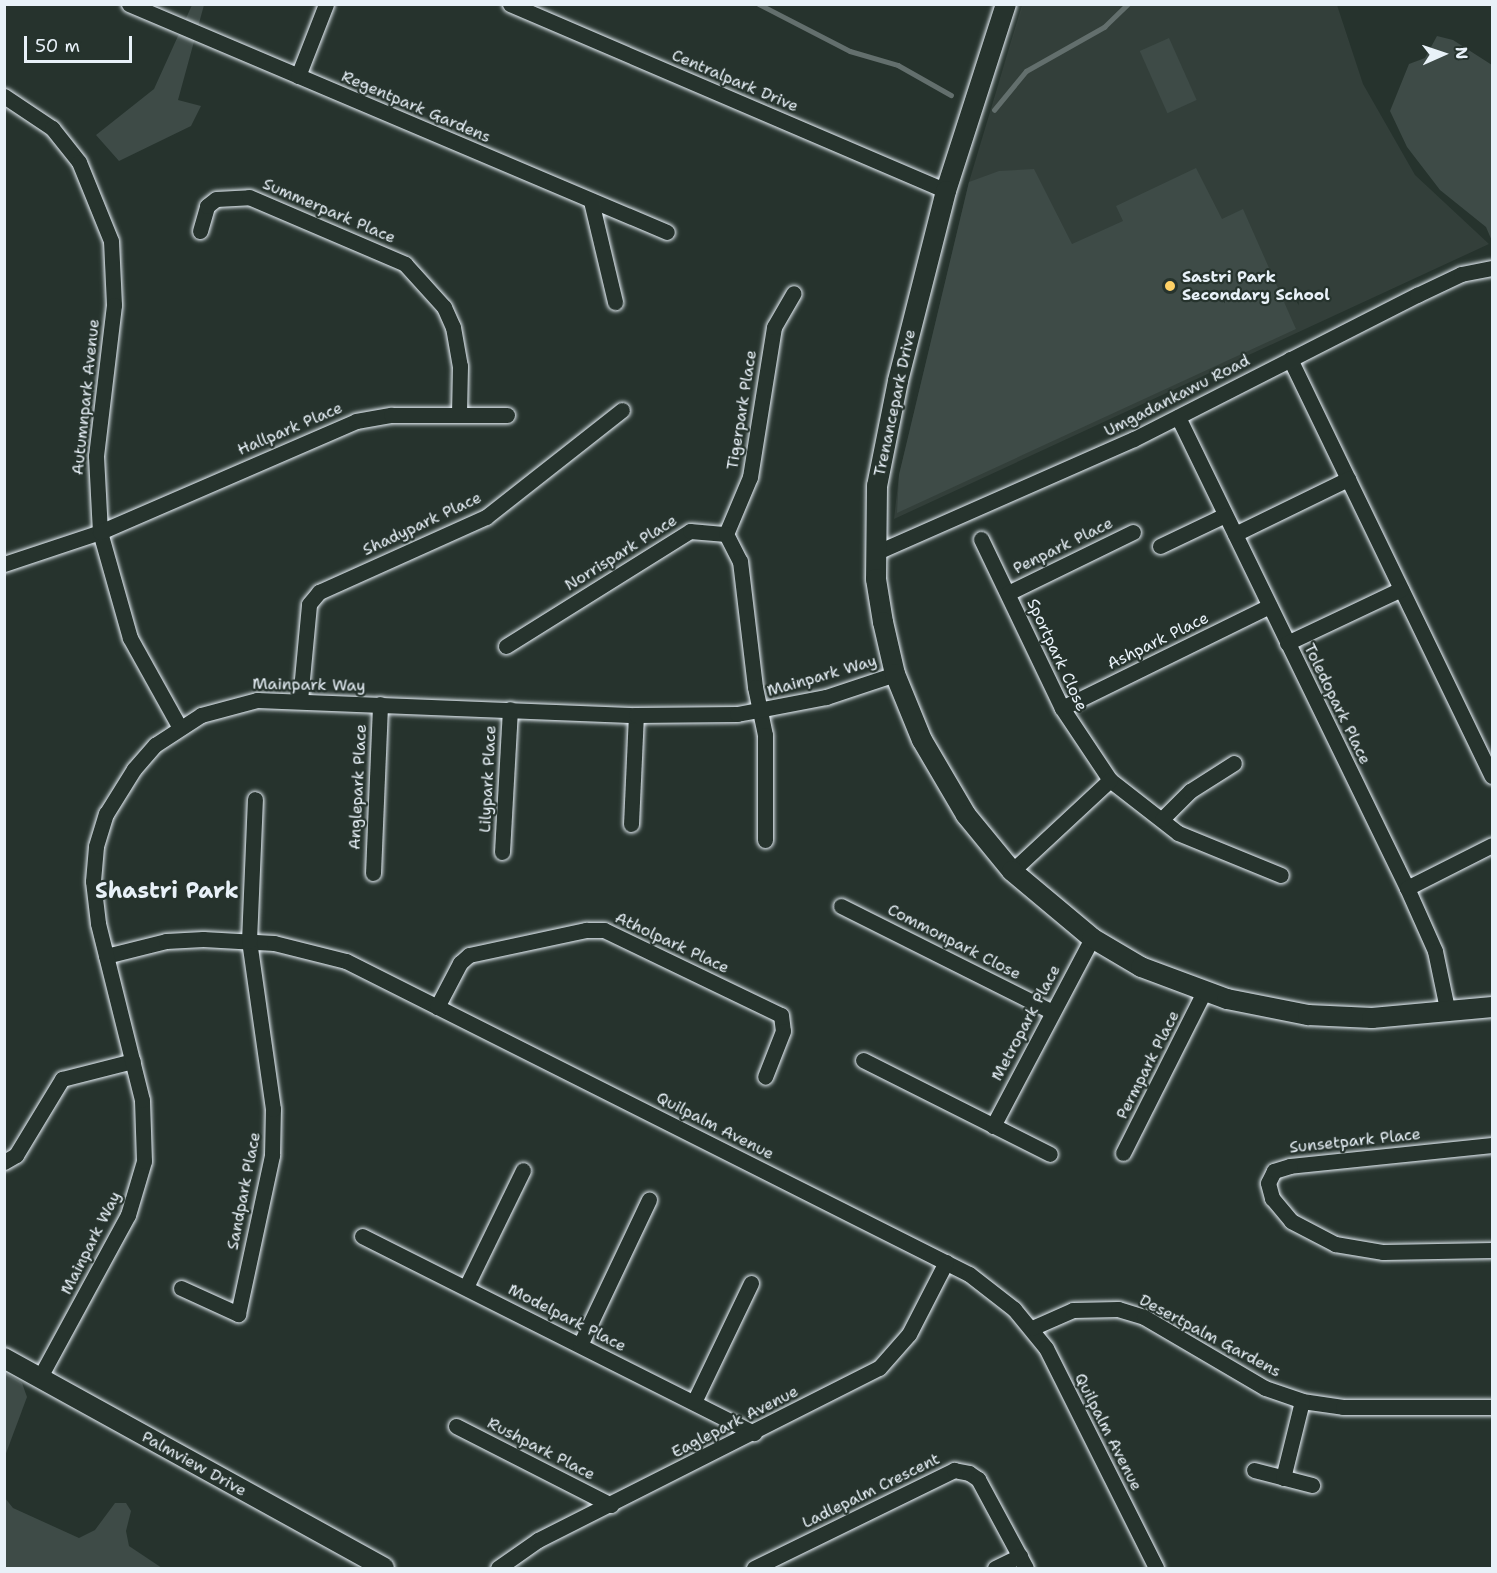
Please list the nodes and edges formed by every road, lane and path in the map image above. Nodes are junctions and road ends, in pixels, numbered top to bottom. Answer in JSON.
{"nodes":[{"id":1,"x":129,"y":4,"type":"edge"},
{"id":2,"x":326,"y":4,"type":"edge"},
{"id":3,"x":510,"y":4,"type":"edge"},
{"id":4,"x":1006,"y":4,"type":"edge"},
{"id":5,"x":298,"y":76,"type":"junction"},
{"id":6,"x":4,"y":96,"type":"edge"},
{"id":7,"x":946,"y":191,"type":"junction"},
{"id":8,"x":591,"y":201,"type":"junction"},
{"id":9,"x":200,"y":231,"type":"dead end"},
{"id":10,"x":667,"y":232,"type":"dead end"},
{"id":11,"x":1492,"y":268,"type":"edge"},
{"id":12,"x":794,"y":293,"type":"dead end"},
{"id":13,"x":615,"y":302,"type":"dead end"},
{"id":14,"x":1290,"y":359,"type":"junction"},
{"id":15,"x":622,"y":410,"type":"dead end"},
{"id":16,"x":459,"y":415,"type":"junction"},
{"id":17,"x":507,"y":415,"type":"dead end"},
{"id":18,"x":1178,"y":417,"type":"junction"},
{"id":19,"x":1348,"y":479,"type":"junction"},
{"id":20,"x":1225,"y":514,"type":"junction"},
{"id":21,"x":99,"y":532,"type":"junction"},
{"id":22,"x":1133,"y":532,"type":"dead end"},
{"id":23,"x":726,"y":534,"type":"junction"},
{"id":24,"x":1235,"y":534,"type":"junction"},
{"id":25,"x":981,"y":539,"type":"dead end"},
{"id":26,"x":1160,"y":546,"type":"dead end"},
{"id":27,"x":875,"y":554,"type":"junction"},
{"id":28,"x":5,"y":564,"type":"edge"},
{"id":29,"x":4,"y":568,"type":"edge"},
{"id":30,"x":1401,"y":589,"type":"junction"},
{"id":31,"x":1008,"y":593,"type":"junction"},
{"id":32,"x":1269,"y":606,"type":"junction"},
{"id":33,"x":1287,"y":643,"type":"junction"},
{"id":34,"x":506,"y":646,"type":"dead end"},
{"id":35,"x":895,"y":674,"type":"junction"},
{"id":36,"x":300,"y":700,"type":"junction"},
{"id":37,"x":380,"y":704,"type":"junction"},
{"id":38,"x":510,"y":708,"type":"junction"},
{"id":39,"x":1062,"y":708,"type":"junction"},
{"id":40,"x":761,"y":712,"type":"junction"},
{"id":41,"x":636,"y":715,"type":"junction"},
{"id":42,"x":179,"y":726,"type":"junction"},
{"id":43,"x":1234,"y":763,"type":"dead end"},
{"id":44,"x":1492,"y":776,"type":"edge"},
{"id":45,"x":1110,"y":780,"type":"junction"},
{"id":46,"x":255,"y":799,"type":"dead end"},
{"id":47,"x":1162,"y":819,"type":"junction"},
{"id":48,"x":631,"y":824,"type":"dead end"},
{"id":49,"x":765,"y":840,"type":"dead end"},
{"id":50,"x":1492,"y":844,"type":"edge"},
{"id":51,"x":502,"y":852,"type":"dead end"},
{"id":52,"x":1012,"y":871,"type":"junction"},
{"id":53,"x":373,"y":873,"type":"dead end"},
{"id":54,"x":1281,"y":875,"type":"dead end"},
{"id":55,"x":1407,"y":888,"type":"junction"},
{"id":56,"x":841,"y":906,"type":"dead end"},
{"id":57,"x":1092,"y":938,"type":"junction"},
{"id":58,"x":249,"y":941,"type":"junction"},
{"id":59,"x":106,"y":956,"type":"junction"},
{"id":60,"x":1204,"y":992,"type":"junction"},
{"id":61,"x":437,"y":1007,"type":"junction"},
{"id":62,"x":1492,"y":1007,"type":"edge"},
{"id":63,"x":1050,"y":1011,"type":"junction"},
{"id":64,"x":1448,"y":1012,"type":"junction"},
{"id":65,"x":863,"y":1060,"type":"dead end"},
{"id":66,"x":133,"y":1061,"type":"junction"},
{"id":67,"x":765,"y":1077,"type":"dead end"},
{"id":68,"x":993,"y":1126,"type":"junction"},
{"id":69,"x":1492,"y":1145,"type":"edge"},
{"id":70,"x":1123,"y":1153,"type":"dead end"},
{"id":71,"x":1050,"y":1154,"type":"dead end"},
{"id":72,"x":4,"y":1162,"type":"edge"},
{"id":73,"x":523,"y":1170,"type":"dead end"},
{"id":74,"x":649,"y":1200,"type":"dead end"},
{"id":75,"x":362,"y":1236,"type":"dead end"},
{"id":76,"x":1492,"y":1250,"type":"edge"},
{"id":77,"x":946,"y":1262,"type":"junction"},
{"id":78,"x":751,"y":1283,"type":"dead end"},
{"id":79,"x":466,"y":1287,"type":"junction"},
{"id":80,"x":181,"y":1288,"type":"dead end"},
{"id":81,"x":1032,"y":1328,"type":"junction"},
{"id":82,"x":580,"y":1345,"type":"junction"},
{"id":83,"x":4,"y":1358,"type":"edge"},
{"id":84,"x":40,"y":1377,"type":"junction"},
{"id":85,"x":1302,"y":1401,"type":"junction"},
{"id":86,"x":694,"y":1402,"type":"junction"},
{"id":87,"x":1492,"y":1407,"type":"edge"},
{"id":88,"x":456,"y":1426,"type":"dead end"},
{"id":89,"x":754,"y":1433,"type":"junction"},
{"id":90,"x":1254,"y":1470,"type":"dead end"},
{"id":91,"x":1283,"y":1478,"type":"junction"},
{"id":92,"x":1312,"y":1485,"type":"dead end"},
{"id":93,"x":610,"y":1505,"type":"junction"},
{"id":94,"x":1023,"y":1562,"type":"edge"},
{"id":95,"x":384,"y":1569,"type":"edge"},
{"id":96,"x":498,"y":1569,"type":"edge"},
{"id":97,"x":754,"y":1569,"type":"edge"},
{"id":98,"x":995,"y":1569,"type":"edge"},
{"id":99,"x":1156,"y":1569,"type":"edge"}],
"edges":[{"from":1,"to":5,"type":"street","name":"Regentpark Gardens"},
{"from":2,"to":5,"type":"street"},
{"from":3,"to":7,"type":"street","name":"Centralpark Drive"},
{"from":4,"to":7,"type":"street","name":"Trenancepark Drive"},
{"from":5,"to":8,"type":"street","name":"Regentpark Gardens"},
{"from":6,"to":21,"type":"street","name":"Autumnpark Avenue"},
{"from":7,"to":27,"type":"street","name":"Trenancepark Drive"},
{"from":8,"to":10,"type":"street","name":"Regentpark Gardens"},
{"from":8,"to":13,"type":"street"},
{"from":9,"to":16,"type":"street","name":"Summerpark Place"},
{"from":11,"to":14,"type":"street","name":"Umgadankawu Road"},
{"from":12,"to":23,"type":"street","name":"Tigerpark Place"},
{"from":14,"to":18,"type":"street","name":"Umgadankawu Road"},
{"from":14,"to":19,"type":"street"},
{"from":15,"to":36,"type":"street","name":"Shadypark Place"},
{"from":16,"to":17,"type":"street","name":"Hallpark Place"},
{"from":16,"to":21,"type":"street","name":"Hallpark Place"},
{"from":18,"to":20,"type":"street","name":"Toledopark Place"},
{"from":18,"to":27,"type":"street","name":"Umgadankawu Road"},
{"from":19,"to":24,"type":"street"},
{"from":19,"to":30,"type":"street"},
{"from":20,"to":24,"type":"street","name":"Toledopark Place"},
{"from":20,"to":26,"type":"street"},
{"from":21,"to":28,"type":"street","name":"Hallpark Place"},
{"from":21,"to":42,"type":"street","name":"Autumnpark Avenue"},
{"from":22,"to":31,"type":"street","name":"Penpark Place"},
{"from":23,"to":34,"type":"street","name":"Norrispark Place"},
{"from":23,"to":40,"type":"street"},
{"from":24,"to":32,"type":"street","name":"Toledopark Place"},
{"from":25,"to":31,"type":"street","name":"Sportpark Close"},
{"from":27,"to":35,"type":"street","name":"Trenancepark Drive"},
{"from":28,"to":29,"type":"street"},
{"from":30,"to":33,"type":"street"},
{"from":30,"to":44,"type":"street"},
{"from":31,"to":39,"type":"street","name":"Sportpark Close"},
{"from":32,"to":33,"type":"street","name":"Toledopark Place"},
{"from":32,"to":39,"type":"street","name":"Ashpark Place"},
{"from":33,"to":55,"type":"street","name":"Toledopark Place"},
{"from":35,"to":40,"type":"street","name":"Mainpark Way"},
{"from":35,"to":52,"type":"street","name":"Trenancepark Drive"},
{"from":36,"to":37,"type":"street","name":"Mainpark Way"},
{"from":36,"to":42,"type":"street","name":"Mainpark Way"},
{"from":37,"to":38,"type":"street","name":"Mainpark Way"},
{"from":37,"to":53,"type":"street","name":"Anglepark Place"},
{"from":38,"to":41,"type":"street","name":"Mainpark Way"},
{"from":38,"to":51,"type":"street","name":"Lilypark Place"},
{"from":39,"to":45,"type":"street","name":"Sportpark Close"},
{"from":40,"to":41,"type":"street","name":"Mainpark Way"},
{"from":40,"to":49,"type":"street"},
{"from":41,"to":48,"type":"street"},
{"from":42,"to":59,"type":"street","name":"Mainpark Way"},
{"from":43,"to":47,"type":"street"},
{"from":45,"to":47,"type":"street","name":"Sportpark Close"},
{"from":45,"to":52,"type":"street"},
{"from":46,"to":58,"type":"street"},
{"from":47,"to":54,"type":"street","name":"Sportpark Close"},
{"from":50,"to":55,"type":"street"},
{"from":52,"to":57,"type":"street","name":"Trenancepark Drive"},
{"from":55,"to":64,"type":"street","name":"Toledopark Place"},
{"from":56,"to":63,"type":"street","name":"Commonpark Close"},
{"from":57,"to":60,"type":"street","name":"Trenancepark Drive"},
{"from":57,"to":63,"type":"street","name":"Metropark Place"},
{"from":58,"to":59,"type":"street","name":"Quilpalm Avenue"},
{"from":58,"to":61,"type":"street","name":"Quilpalm Avenue"},
{"from":58,"to":80,"type":"street","name":"Sandpark Place"},
{"from":59,"to":66,"type":"street","name":"Mainpark Way"},
{"from":60,"to":64,"type":"street","name":"Trenancepark Drive"},
{"from":60,"to":70,"type":"street","name":"Permpark Place"},
{"from":61,"to":67,"type":"street","name":"Atholpark Place"},
{"from":61,"to":77,"type":"street","name":"Quilpalm Avenue"},
{"from":62,"to":64,"type":"street","name":"Trenancepark Drive"},
{"from":63,"to":68,"type":"street","name":"Metropark Place"},
{"from":65,"to":68,"type":"street"},
{"from":66,"to":72,"type":"street"},
{"from":66,"to":84,"type":"street","name":"Mainpark Way"},
{"from":68,"to":71,"type":"street"},
{"from":69,"to":76,"type":"street","name":"Sunsetpark Place"},
{"from":73,"to":79,"type":"street"},
{"from":74,"to":82,"type":"street"},
{"from":75,"to":79,"type":"street","name":"Modelpark Place"},
{"from":77,"to":81,"type":"street","name":"Quilpalm Avenue"},
{"from":77,"to":89,"type":"street","name":"Eaglepark Avenue"},
{"from":78,"to":86,"type":"street"},
{"from":79,"to":82,"type":"street","name":"Modelpark Place"},
{"from":81,"to":85,"type":"street","name":"Desertpalm Gardens"},
{"from":81,"to":99,"type":"street","name":"Quilpalm Avenue"},
{"from":82,"to":86,"type":"street","name":"Modelpark Place"},
{"from":83,"to":84,"type":"street","name":"Palmview Drive"},
{"from":84,"to":95,"type":"street","name":"Palmview Drive"},
{"from":85,"to":87,"type":"street","name":"Desertpalm Gardens"},
{"from":85,"to":91,"type":"street"},
{"from":86,"to":89,"type":"street","name":"Modelpark Place"},
{"from":88,"to":93,"type":"street","name":"Rushpark Place"},
{"from":89,"to":93,"type":"street","name":"Eaglepark Avenue"},
{"from":90,"to":91,"type":"street"},
{"from":91,"to":92,"type":"street"},
{"from":93,"to":96,"type":"street","name":"Eaglepark Avenue"},
{"from":94,"to":97,"type":"street","name":"Ladlepalm Crescent"},
{"from":94,"to":98,"type":"street"}]}
